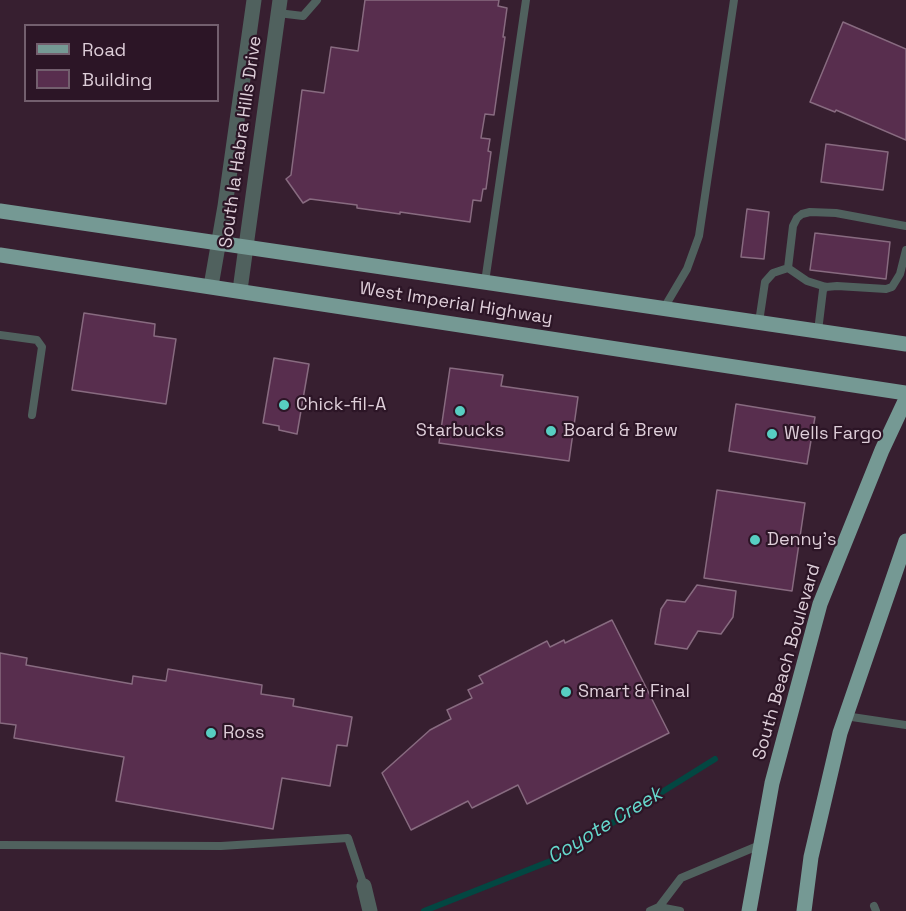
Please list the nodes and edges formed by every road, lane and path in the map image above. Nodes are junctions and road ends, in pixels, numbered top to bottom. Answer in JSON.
{"nodes":[{"id":1,"x":254,"y":0,"type":"edge"},
{"id":2,"x":317,"y":0,"type":"edge"},
{"id":3,"x":526,"y":0,"type":"edge"},
{"id":4,"x":734,"y":0,"type":"edge"},
{"id":5,"x":279,"y":6,"type":"edge"},
{"id":6,"x":0,"y":212,"type":"edge"},
{"id":7,"x":906,"y":226,"type":"edge"},
{"id":8,"x":219,"y":242,"type":"junction"},
{"id":9,"x":247,"y":247,"type":"junction"},
{"id":10,"x":906,"y":250,"type":"edge"},
{"id":11,"x":0,"y":255,"type":"edge"},
{"id":12,"x":788,"y":268,"type":"junction"},
{"id":13,"x":485,"y":282,"type":"junction"},
{"id":14,"x":211,"y":286,"type":"junction"},
{"id":15,"x":826,"y":287,"type":"junction"},
{"id":16,"x":240,"y":290,"type":"junction"},
{"id":17,"x":664,"y":308,"type":"junction"},
{"id":18,"x":759,"y":322,"type":"junction"},
{"id":19,"x":819,"y":331,"type":"junction"},
{"id":20,"x":0,"y":335,"type":"edge"},
{"id":21,"x":906,"y":344,"type":"edge"},
{"id":22,"x":906,"y":393,"type":"edge"},
{"id":23,"x":906,"y":399,"type":"edge"},
{"id":24,"x":32,"y":415,"type":"dead end"},
{"id":25,"x":906,"y":541,"type":"edge"},
{"id":26,"x":845,"y":716,"type":"junction"},
{"id":27,"x":906,"y":725,"type":"edge"},
{"id":28,"x":0,"y":845,"type":"edge"},
{"id":29,"x":760,"y":845,"type":"junction"},
{"id":30,"x":364,"y":886,"type":"joint"},
{"id":31,"x":659,"y":907,"type":"junction"},
{"id":32,"x":370,"y":911,"type":"edge"},
{"id":33,"x":650,"y":911,"type":"edge"},
{"id":34,"x":680,"y":911,"type":"edge"},
{"id":35,"x":749,"y":911,"type":"edge"},
{"id":36,"x":804,"y":911,"type":"edge"}],
"edges":[{"from":1,"to":8,"type":"street","name":"South la Habra Hills Drive"},
{"from":2,"to":5,"type":"lane"},
{"from":3,"to":13,"type":"lane"},
{"from":4,"to":17,"type":"lane"},
{"from":5,"to":9,"type":"street","name":"South la Habra Hills Drive"},
{"from":6,"to":8,"type":"main road","name":"West Imperial Highway"},
{"from":7,"to":12,"type":"lane"},
{"from":8,"to":9,"type":"main road","name":"West Imperial Highway"},
{"from":8,"to":14,"type":"street","name":"South la Habra Hills Drive"},
{"from":9,"to":13,"type":"main road","name":"West Imperial Highway"},
{"from":9,"to":16,"type":"street","name":"South la Habra Hills Drive"},
{"from":10,"to":15,"type":"lane"},
{"from":11,"to":14,"type":"main road","name":"West Imperial Highway"},
{"from":12,"to":15,"type":"lane"},
{"from":12,"to":18,"type":"lane"},
{"from":13,"to":17,"type":"main road","name":"West Imperial Highway"},
{"from":14,"to":16,"type":"main road","name":"West Imperial Highway"},
{"from":15,"to":19,"type":"lane"},
{"from":16,"to":22,"type":"main road","name":"West Imperial Highway"},
{"from":17,"to":18,"type":"main road","name":"West Imperial Highway"},
{"from":18,"to":19,"type":"main road","name":"West Imperial Highway"},
{"from":19,"to":21,"type":"main road","name":"West Imperial Highway"},
{"from":20,"to":24,"type":"lane"},
{"from":23,"to":29,"type":"main road","name":"South Beach Boulevard"},
{"from":25,"to":26,"type":"main road"},
{"from":26,"to":27,"type":"lane"},
{"from":26,"to":36,"type":"main road"},
{"from":28,"to":30,"type":"lane"},
{"from":29,"to":31,"type":"lane"},
{"from":29,"to":35,"type":"main road","name":"South Beach Boulevard"},
{"from":30,"to":32,"type":"street"},
{"from":31,"to":33,"type":"lane"},
{"from":31,"to":34,"type":"lane"}]}
